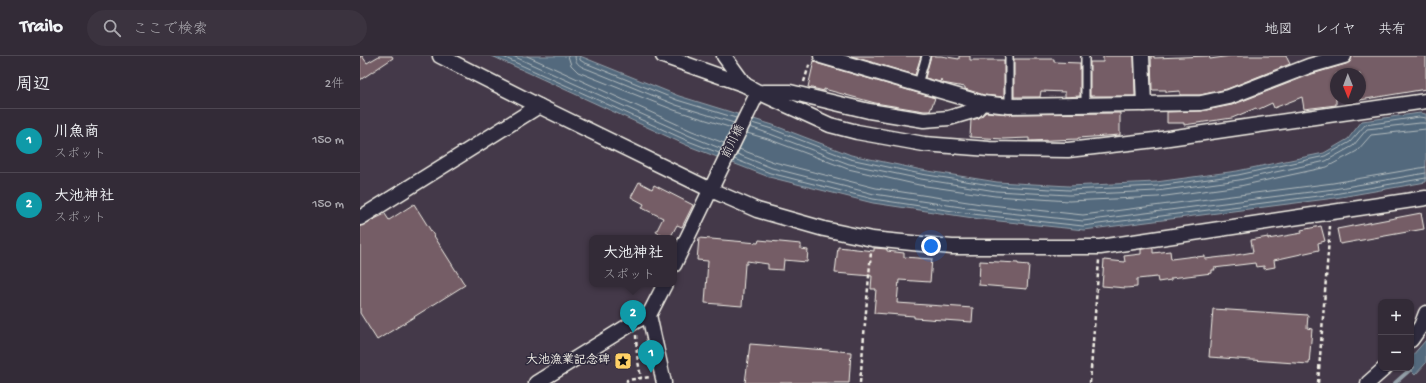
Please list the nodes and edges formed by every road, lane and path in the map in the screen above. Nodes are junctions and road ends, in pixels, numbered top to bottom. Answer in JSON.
{"nodes":[{"id":1,"x":440,"y":56,"type":"edge"},
{"id":2,"x":663,"y":56,"type":"edge"},
{"id":3,"x":724,"y":56,"type":"edge"},
{"id":4,"x":821,"y":56,"type":"edge"},
{"id":5,"x":926,"y":56,"type":"edge"},
{"id":6,"x":1009,"y":56,"type":"edge"},
{"id":7,"x":1085,"y":56,"type":"edge"},
{"id":8,"x":1142,"y":56,"type":"edge"},
{"id":9,"x":1344,"y":56,"type":"edge"},
{"id":10,"x":809,"y":67,"type":"dead end"},
{"id":11,"x":807,"y":72,"type":"dead end"},
{"id":12,"x":918,"y":84,"type":"junction"},
{"id":13,"x":745,"y":85,"type":"junction"},
{"id":14,"x":756,"y":97,"type":"junction"},
{"id":15,"x":1426,"y":101,"type":"edge"},
{"id":16,"x":982,"y":103,"type":"junction"},
{"id":17,"x":1144,"y":104,"type":"junction"},
{"id":18,"x":1084,"y":105,"type":"junction"},
{"id":19,"x":539,"y":106,"type":"junction"},
{"id":20,"x":1009,"y":106,"type":"junction"},
{"id":21,"x":713,"y":186,"type":"junction"},
{"id":22,"x":1426,"y":198,"type":"edge"},
{"id":23,"x":1331,"y":212,"type":"junction"},
{"id":24,"x":360,"y":218,"type":"edge"},
{"id":25,"x":872,"y":239,"type":"junction"},
{"id":26,"x":1100,"y":247,"type":"junction"},
{"id":27,"x":677,"y":259,"type":"edge"},
{"id":28,"x":663,"y":287,"type":"edge"},
{"id":29,"x":1426,"y":313,"type":"edge"},
{"id":30,"x":649,"y":315,"type":"junction"},
{"id":31,"x":636,"y":335,"type":"dead end"},
{"id":32,"x":1414,"y":336,"type":"edge"},
{"id":33,"x":1382,"y":371,"type":"edge"},
{"id":34,"x":536,"y":383,"type":"edge"},
{"id":35,"x":627,"y":383,"type":"edge"},
{"id":36,"x":664,"y":383,"type":"edge"},
{"id":37,"x":860,"y":383,"type":"edge"},
{"id":38,"x":1090,"y":383,"type":"edge"},
{"id":39,"x":1318,"y":383,"type":"edge"},
{"id":40,"x":1368,"y":383,"type":"edge"}],
"edges":[{"from":1,"to":19,"type":"street"},
{"from":2,"to":13,"type":"street"},
{"from":3,"to":13,"type":"street"},
{"from":4,"to":12,"type":"street"},
{"from":5,"to":12,"type":"lane"},
{"from":6,"to":20,"type":"lane"},
{"from":7,"to":18,"type":"lane"},
{"from":8,"to":17,"type":"street"},
{"from":9,"to":17,"type":"street"},
{"from":10,"to":11,"type":"path"},
{"from":12,"to":16,"type":"street"},
{"from":13,"to":14,"type":"street"},
{"from":14,"to":15,"type":"street"},
{"from":14,"to":16,"type":"street"},
{"from":14,"to":21,"type":"street","name":"前川橋"},
{"from":16,"to":20,"type":"street"},
{"from":17,"to":18,"type":"street"},
{"from":18,"to":20,"type":"street"},
{"from":19,"to":21,"type":"street"},
{"from":19,"to":24,"type":"street"},
{"from":21,"to":25,"type":"street"},
{"from":21,"to":27,"type":"street","name":"前川橋"},
{"from":22,"to":23,"type":"street"},
{"from":23,"to":26,"type":"street"},
{"from":23,"to":39,"type":"path"},
{"from":25,"to":26,"type":"street"},
{"from":25,"to":37,"type":"path"},
{"from":26,"to":38,"type":"path"},
{"from":28,"to":30,"type":"street"},
{"from":29,"to":32,"type":"street"},
{"from":30,"to":34,"type":"street"},
{"from":30,"to":36,"type":"street"},
{"from":31,"to":35,"type":"path"},
{"from":33,"to":40,"type":"street"}]}
